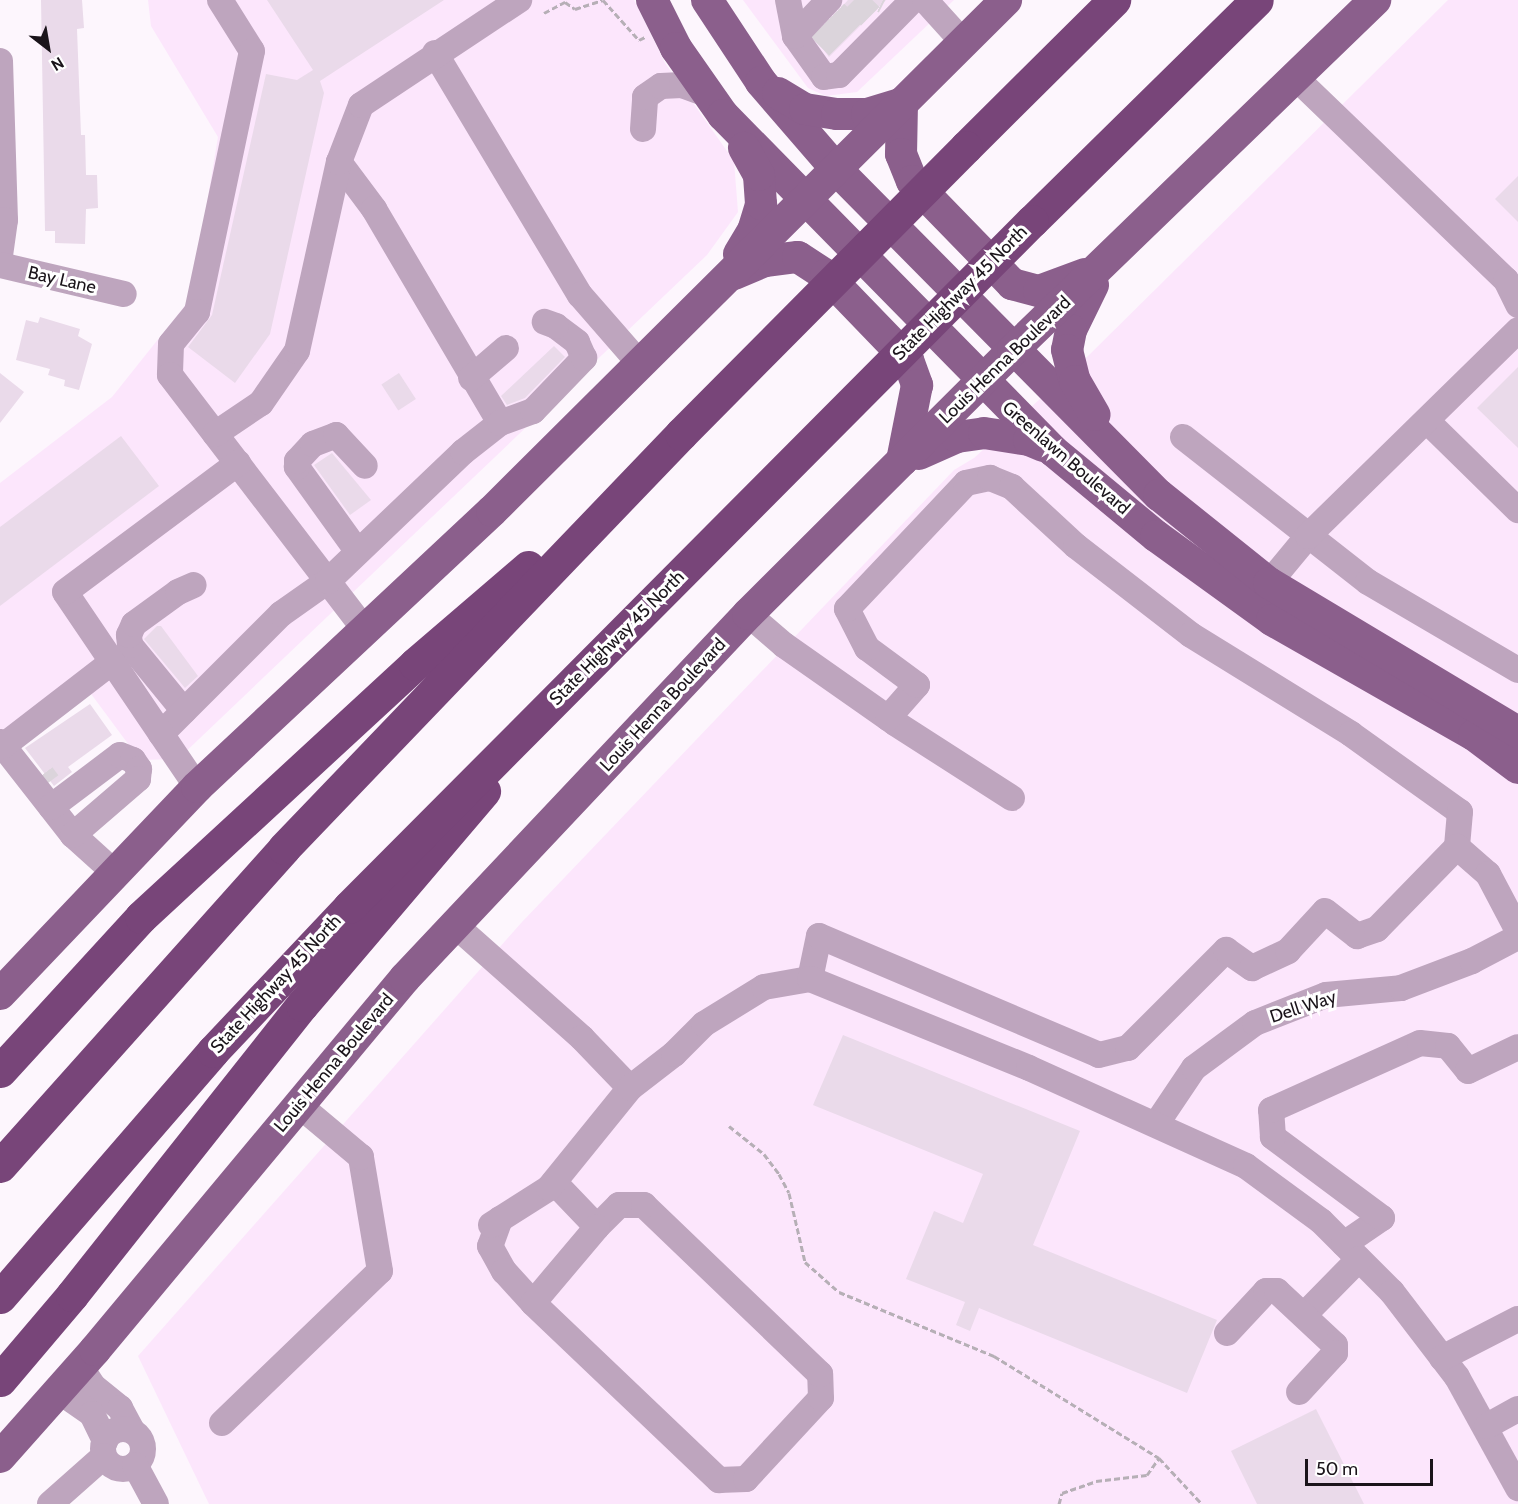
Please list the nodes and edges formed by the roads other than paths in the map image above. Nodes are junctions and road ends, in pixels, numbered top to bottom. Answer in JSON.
{"nodes":[{"id":1,"x":220,"y":0,"type":"edge"},
{"id":2,"x":519,"y":0,"type":"edge"},
{"id":3,"x":652,"y":0,"type":"edge"},
{"id":4,"x":707,"y":0,"type":"edge"},
{"id":5,"x":788,"y":0,"type":"edge"},
{"id":6,"x":925,"y":0,"type":"edge"},
{"id":7,"x":1006,"y":0,"type":"edge"},
{"id":8,"x":1114,"y":0,"type":"edge"},
{"id":9,"x":1257,"y":0,"type":"edge"},
{"id":10,"x":1375,"y":0,"type":"edge"},
{"id":11,"x":819,"y":17,"type":"edge"},
{"id":12,"x":874,"y":27,"type":"edge"},
{"id":13,"x":963,"y":42,"type":"junction"},
{"id":14,"x":435,"y":53,"type":"junction"},
{"id":15,"x":0,"y":61,"type":"edge"},
{"id":16,"x":1297,"y":79,"type":"junction"},
{"id":17,"x":761,"y":82,"type":"junction"},
{"id":18,"x":902,"y":103,"type":"junction"},
{"id":19,"x":716,"y":105,"type":"junction"},
{"id":20,"x":643,"y":129,"type":"dead end"},
{"id":21,"x":339,"y":162,"type":"junction"},
{"id":22,"x":836,"y":169,"type":"junction"},
{"id":23,"x":804,"y":200,"type":"junction"},
{"id":24,"x":0,"y":255,"type":"edge"},
{"id":25,"x":0,"y":265,"type":"edge"},
{"id":26,"x":1102,"y":266,"type":"junction"},
{"id":27,"x":725,"y":278,"type":"junction"},
{"id":28,"x":124,"y":294,"type":"dead end"},
{"id":29,"x":1518,"y":305,"type":"edge"},
{"id":30,"x":545,"y":322,"type":"dead end"},
{"id":31,"x":1518,"y":330,"type":"edge"},
{"id":32,"x":506,"y":348,"type":"dead end"},
{"id":33,"x":1013,"y":350,"type":"junction"},
{"id":34,"x":641,"y":365,"type":"junction"},
{"id":35,"x":471,"y":378,"type":"junction"},
{"id":36,"x":981,"y":382,"type":"junction"},
{"id":37,"x":1428,"y":422,"type":"junction"},
{"id":38,"x":500,"y":423,"type":"junction"},
{"id":39,"x":215,"y":434,"type":"junction"},
{"id":40,"x":681,"y":434,"type":"junction"},
{"id":41,"x":1183,"y":437,"type":"dead end"},
{"id":42,"x":1116,"y":449,"type":"junction"},
{"id":43,"x":1052,"y":450,"type":"junction"},
{"id":44,"x":901,"y":462,"type":"junction"},
{"id":45,"x":238,"y":463,"type":"junction"},
{"id":46,"x":365,"y":466,"type":"dead end"},
{"id":47,"x":1518,"y":510,"type":"edge"},
{"id":48,"x":1308,"y":536,"type":"junction"},
{"id":49,"x":358,"y":552,"type":"junction"},
{"id":50,"x":1206,"y":574,"type":"junction"},
{"id":51,"x":328,"y":581,"type":"junction"},
{"id":52,"x":1269,"y":583,"type":"junction"},
{"id":53,"x":194,"y":585,"type":"dead end"},
{"id":54,"x":748,"y":614,"type":"junction"},
{"id":55,"x":364,"y":629,"type":"junction"},
{"id":56,"x":112,"y":662,"type":"junction"},
{"id":57,"x":1518,"y":669,"type":"edge"},
{"id":58,"x":184,"y":711,"type":"junction"},
{"id":59,"x":888,"y":718,"type":"junction"},
{"id":60,"x":1518,"y":732,"type":"edge"},
{"id":61,"x":161,"y":734,"type":"junction"},
{"id":62,"x":8,"y":740,"type":"edge"},
{"id":63,"x":1518,"y":768,"type":"edge"},
{"id":64,"x":196,"y":787,"type":"junction"},
{"id":65,"x":51,"y":791,"type":"junction"},
{"id":66,"x":1012,"y":798,"type":"dead end"},
{"id":67,"x":73,"y":835,"type":"junction"},
{"id":68,"x":1456,"y":847,"type":"junction"},
{"id":69,"x":114,"y":872,"type":"junction"},
{"id":70,"x":358,"y":917,"type":"junction"},
{"id":71,"x":456,"y":926,"type":"junction"},
{"id":72,"x":1518,"y":932,"type":"edge"},
{"id":73,"x":1518,"y":937,"type":"edge"},
{"id":74,"x":810,"y":979,"type":"junction"},
{"id":75,"x":0,"y":994,"type":"edge"},
{"id":76,"x":1008,"y":1018,"type":"junction"},
{"id":77,"x":1518,"y":1047,"type":"edge"},
{"id":78,"x":990,"y":1052,"type":"junction"},
{"id":79,"x":0,"y":1071,"type":"edge"},
{"id":80,"x":630,"y":1088,"type":"junction"},
{"id":81,"x":299,"y":1105,"type":"junction"},
{"id":82,"x":1157,"y":1123,"type":"junction"},
{"id":83,"x":0,"y":1166,"type":"edge"},
{"id":84,"x":554,"y":1182,"type":"junction"},
{"id":85,"x":597,"y":1227,"type":"junction"},
{"id":86,"x":1351,"y":1251,"type":"junction"},
{"id":87,"x":0,"y":1297,"type":"edge"},
{"id":88,"x":533,"y":1303,"type":"junction"},
{"id":89,"x":1304,"y":1315,"type":"junction"},
{"id":90,"x":1518,"y":1319,"type":"edge"},
{"id":91,"x":1227,"y":1333,"type":"dead end"},
{"id":92,"x":1442,"y":1358,"type":"junction"},
{"id":93,"x":80,"y":1366,"type":"junction"},
{"id":94,"x":0,"y":1380,"type":"edge"},
{"id":95,"x":58,"y":1391,"type":"junction"},
{"id":96,"x":1299,"y":1392,"type":"dead end"},
{"id":97,"x":1518,"y":1409,"type":"edge"},
{"id":98,"x":222,"y":1423,"type":"dead end"},
{"id":99,"x":1487,"y":1426,"type":"junction"},
{"id":100,"x":132,"y":1431,"type":"junction"},
{"id":101,"x":104,"y":1448,"type":"junction"},
{"id":102,"x":0,"y":1457,"type":"edge"},
{"id":103,"x":135,"y":1465,"type":"junction"},
{"id":104,"x":1518,"y":1488,"type":"edge"},
{"id":105,"x":50,"y":1504,"type":"edge"},
{"id":106,"x":156,"y":1504,"type":"edge"}],
"edges":[{"from":1,"to":39,"type":"street"},
{"from":2,"to":14,"type":"street"},
{"from":3,"to":19,"type":"main road","name":"Greenlawn Boulevard"},
{"from":4,"to":17,"type":"main road","name":"Greenlawn Boulevard"},
{"from":5,"to":11,"type":"street"},
{"from":6,"to":13,"type":"street"},
{"from":7,"to":13,"type":"main road"},
{"from":8,"to":40,"type":"highway","bridge":true},
{"from":9,"to":70,"type":"highway","name":"State Highway 45 North","bridge":true},
{"from":10,"to":16,"type":"main road","name":"Louis Henna Boulevard"},
{"from":11,"to":12,"type":"street"},
{"from":13,"to":18,"type":"main road"},
{"from":14,"to":21,"type":"street"},
{"from":14,"to":34,"type":"street"},
{"from":15,"to":24,"type":"street"},
{"from":16,"to":26,"type":"main road","name":"Louis Henna Boulevard"},
{"from":16,"to":29,"type":"street"},
{"from":17,"to":18,"type":"main road"},
{"from":17,"to":22,"type":"main road","name":"Greenlawn Boulevard"},
{"from":18,"to":22,"type":"main road"},
{"from":18,"to":26,"type":"main road"},
{"from":19,"to":20,"type":"street"},
{"from":19,"to":23,"type":"main road","name":"Greenlawn Boulevard"},
{"from":19,"to":27,"type":"main road"},
{"from":21,"to":35,"type":"street"},
{"from":21,"to":39,"type":"street"},
{"from":22,"to":23,"type":"main road"},
{"from":22,"to":33,"type":"main road","name":"Greenlawn Boulevard"},
{"from":23,"to":27,"type":"main road"},
{"from":23,"to":36,"type":"main road","name":"Greenlawn Boulevard"},
{"from":25,"to":28,"type":"street","name":"Bay Lane"},
{"from":26,"to":33,"type":"main road","name":"Louis Henna Boulevard"},
{"from":26,"to":42,"type":"main road"},
{"from":27,"to":34,"type":"main road"},
{"from":27,"to":44,"type":"main road"},
{"from":30,"to":38,"type":"street"},
{"from":31,"to":37,"type":"street"},
{"from":32,"to":35,"type":"street"},
{"from":33,"to":36,"type":"main road","name":"Louis Henna Boulevard"},
{"from":33,"to":42,"type":"main road","name":"Greenlawn Boulevard"},
{"from":34,"to":55,"type":"main road"},
{"from":35,"to":38,"type":"street"},
{"from":36,"to":43,"type":"main road","name":"Greenlawn Boulevard"},
{"from":36,"to":44,"type":"main road","name":"Louis Henna Boulevard"},
{"from":37,"to":47,"type":"street"},
{"from":37,"to":48,"type":"street"},
{"from":38,"to":49,"type":"street"},
{"from":39,"to":45,"type":"street"},
{"from":40,"to":79,"type":"highway"},
{"from":40,"to":83,"type":"highway"},
{"from":41,"to":48,"type":"street"},
{"from":42,"to":52,"type":"main road","name":"Greenlawn Boulevard"},
{"from":43,"to":44,"type":"main road"},
{"from":43,"to":50,"type":"main road","name":"Greenlawn Boulevard"},
{"from":44,"to":54,"type":"main road","name":"Louis Henna Boulevard"},
{"from":45,"to":51,"type":"street"},
{"from":45,"to":56,"type":"street"},
{"from":46,"to":49,"type":"street"},
{"from":48,"to":52,"type":"street"},
{"from":48,"to":57,"type":"street"},
{"from":49,"to":51,"type":"street"},
{"from":50,"to":52,"type":"main road"},
{"from":50,"to":63,"type":"main road","name":"Greenlawn Boulevard"},
{"from":51,"to":55,"type":"street"},
{"from":51,"to":58,"type":"street"},
{"from":52,"to":60,"type":"main road","name":"Greenlawn Boulevard"},
{"from":53,"to":58,"type":"street"},
{"from":54,"to":59,"type":"street"},
{"from":54,"to":71,"type":"main road","name":"Louis Henna Boulevard"},
{"from":55,"to":64,"type":"main road"},
{"from":56,"to":61,"type":"street"},
{"from":56,"to":62,"type":"street"},
{"from":58,"to":61,"type":"street"},
{"from":59,"to":66,"type":"street"},
{"from":59,"to":68,"type":"street"},
{"from":61,"to":64,"type":"street"},
{"from":62,"to":65,"type":"street"},
{"from":62,"to":65,"type":"street"},
{"from":64,"to":69,"type":"main road"},
{"from":65,"to":67,"type":"street"},
{"from":65,"to":67,"type":"street"},
{"from":67,"to":69,"type":"street"},
{"from":68,"to":72,"type":"street"},
{"from":68,"to":76,"type":"street"},
{"from":69,"to":75,"type":"main road"},
{"from":70,"to":87,"type":"highway","name":"State Highway 45 North"},
{"from":70,"to":94,"type":"highway"},
{"from":71,"to":80,"type":"street"},
{"from":71,"to":81,"type":"main road","name":"Louis Henna Boulevard"},
{"from":73,"to":82,"type":"street","name":"Dell Way"},
{"from":74,"to":76,"type":"street"},
{"from":74,"to":78,"type":"street"},
{"from":74,"to":80,"type":"street"},
{"from":76,"to":78,"type":"street"},
{"from":77,"to":86,"type":"street"},
{"from":78,"to":82,"type":"street"},
{"from":80,"to":84,"type":"street"},
{"from":81,"to":93,"type":"main road","name":"Louis Henna Boulevard"},
{"from":81,"to":98,"type":"street"},
{"from":82,"to":86,"type":"street"},
{"from":84,"to":85,"type":"street"},
{"from":84,"to":88,"type":"street"},
{"from":85,"to":88,"type":"street"},
{"from":85,"to":88,"type":"street"},
{"from":86,"to":89,"type":"street"},
{"from":86,"to":92,"type":"street"},
{"from":89,"to":91,"type":"street"},
{"from":89,"to":96,"type":"street"},
{"from":90,"to":92,"type":"street"},
{"from":92,"to":99,"type":"street"},
{"from":93,"to":95,"type":"main road","name":"Louis Henna Boulevard"},
{"from":93,"to":100,"type":"street"},
{"from":95,"to":101,"type":"street"},
{"from":95,"to":102,"type":"main road","name":"Louis Henna Boulevard"},
{"from":97,"to":99,"type":"street"},
{"from":99,"to":104,"type":"street"},
{"from":100,"to":101,"type":"street"},
{"from":100,"to":103,"type":"street"},
{"from":101,"to":103,"type":"street"},
{"from":101,"to":105,"type":"street"},
{"from":103,"to":106,"type":"street"}]}
